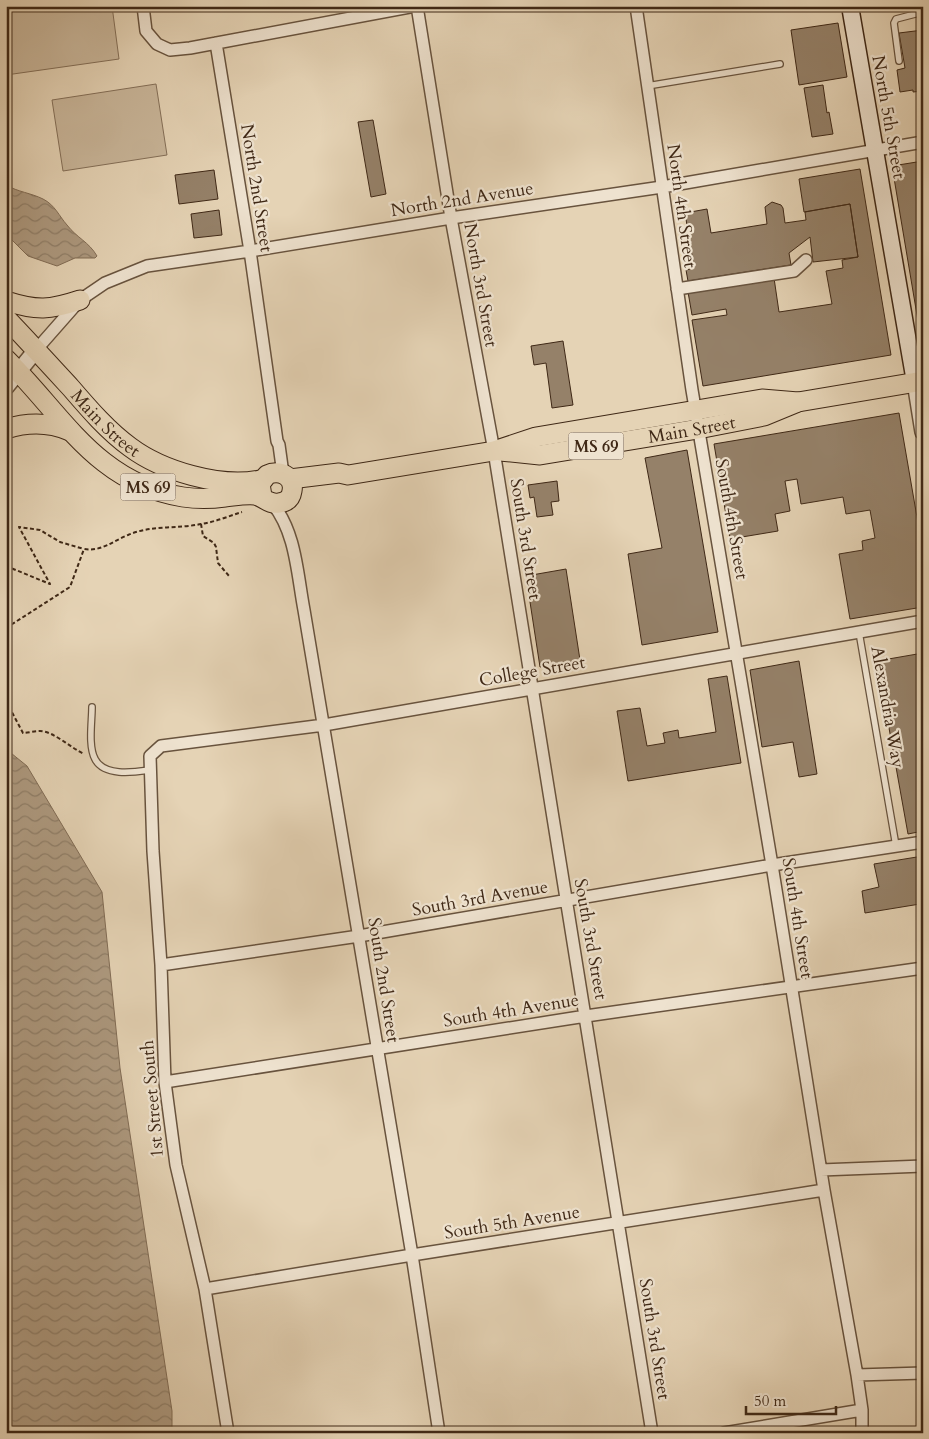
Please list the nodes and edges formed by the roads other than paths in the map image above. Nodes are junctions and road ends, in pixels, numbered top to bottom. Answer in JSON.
{"nodes":[{"id":1,"x":143,"y":6,"type":"edge"},
{"id":2,"x":416,"y":6,"type":"edge"},
{"id":3,"x":636,"y":6,"type":"edge"},
{"id":4,"x":850,"y":6,"type":"edge"},
{"id":5,"x":923,"y":12,"type":"edge"},
{"id":6,"x":216,"y":44,"type":"junction"},
{"id":7,"x":899,"y":61,"type":"dead end"},
{"id":8,"x":780,"y":64,"type":"dead end"},
{"id":9,"x":647,"y":86,"type":"junction"},
{"id":10,"x":923,"y":142,"type":"edge"},
{"id":11,"x":874,"y":151,"type":"junction"},
{"id":12,"x":662,"y":187,"type":"junction"},
{"id":13,"x":451,"y":218,"type":"junction"},
{"id":14,"x":250,"y":251,"type":"junction"},
{"id":15,"x":806,"y":260,"type":"dead end"},
{"id":16,"x":677,"y":289,"type":"junction"},
{"id":17,"x":80,"y":300,"type":"junction"},
{"id":18,"x":6,"y":302,"type":"edge"},
{"id":19,"x":6,"y":318,"type":"edge"},
{"id":20,"x":36,"y":350,"type":"junction"},
{"id":21,"x":12,"y":365,"type":"edge"},
{"id":22,"x":919,"y":381,"type":"edge"},
{"id":23,"x":6,"y":387,"type":"edge"},
{"id":24,"x":798,"y":402,"type":"junction"},
{"id":25,"x":696,"y":410,"type":"junction"},
{"id":26,"x":698,"y":428,"type":"junction"},
{"id":27,"x":6,"y":429,"type":"edge"},
{"id":28,"x":71,"y":432,"type":"junction"},
{"id":29,"x":923,"y":432,"type":"edge"},
{"id":30,"x":494,"y":451,"type":"junction"},
{"id":31,"x":277,"y":488,"type":"junction"},
{"id":32,"x":923,"y":621,"type":"edge"},
{"id":33,"x":859,"y":632,"type":"junction"},
{"id":34,"x":737,"y":652,"type":"junction"},
{"id":35,"x":532,"y":690,"type":"junction"},
{"id":36,"x":92,"y":708,"type":"dead end"},
{"id":37,"x":324,"y":725,"type":"junction"},
{"id":38,"x":150,"y":756,"type":"joint"},
{"id":39,"x":150,"y":770,"type":"junction"},
{"id":40,"x":923,"y":842,"type":"edge"},
{"id":41,"x":896,"y":846,"type":"junction"},
{"id":42,"x":772,"y":865,"type":"junction"},
{"id":43,"x":566,"y":901,"type":"junction"},
{"id":44,"x":359,"y":936,"type":"junction"},
{"id":45,"x":161,"y":965,"type":"junction"},
{"id":46,"x":923,"y":968,"type":"edge"},
{"id":47,"x":791,"y":986,"type":"junction"},
{"id":48,"x":586,"y":1016,"type":"junction"},
{"id":49,"x":377,"y":1048,"type":"junction"},
{"id":50,"x":164,"y":1082,"type":"junction"},
{"id":51,"x":923,"y":1166,"type":"edge"},
{"id":52,"x":821,"y":1170,"type":"junction"},
{"id":53,"x":824,"y":1190,"type":"junction"},
{"id":54,"x":618,"y":1223,"type":"junction"},
{"id":55,"x":412,"y":1255,"type":"junction"},
{"id":56,"x":205,"y":1289,"type":"junction"},
{"id":57,"x":923,"y":1373,"type":"edge"},
{"id":58,"x":857,"y":1376,"type":"junction"},
{"id":59,"x":862,"y":1410,"type":"junction"},
{"id":60,"x":228,"y":1433,"type":"edge"},
{"id":61,"x":440,"y":1433,"type":"edge"},
{"id":62,"x":652,"y":1433,"type":"edge"},
{"id":63,"x":724,"y":1433,"type":"edge"},
{"id":64,"x":862,"y":1433,"type":"edge"}],
"edges":[{"from":1,"to":6,"type":"street"},
{"from":2,"to":6,"type":"street"},
{"from":2,"to":13,"type":"street","name":"North 3rd Street"},
{"from":3,"to":9,"type":"street","name":"North 4th Street"},
{"from":4,"to":11,"type":"main road","name":"North 5th Street"},
{"from":5,"to":7,"type":"lane"},
{"from":6,"to":14,"type":"street","name":"North 2nd Street"},
{"from":8,"to":9,"type":"lane"},
{"from":9,"to":12,"type":"street","name":"North 4th Street"},
{"from":10,"to":11,"type":"street","name":"North 2nd Avenue"},
{"from":11,"to":12,"type":"street","name":"North 2nd Avenue"},
{"from":11,"to":22,"type":"main road","name":"North 5th Street"},
{"from":12,"to":13,"type":"street","name":"North 2nd Avenue"},
{"from":12,"to":16,"type":"street","name":"North 4th Street"},
{"from":13,"to":14,"type":"street","name":"North 2nd Avenue"},
{"from":13,"to":30,"type":"street","name":"North 3rd Street"},
{"from":14,"to":17,"type":"street","name":"North 2nd Avenue"},
{"from":14,"to":31,"type":"street","name":"North 2nd Street"},
{"from":15,"to":16,"type":"street"},
{"from":16,"to":25,"type":"street","name":"North 4th Street"},
{"from":17,"to":18,"type":"main road"},
{"from":17,"to":20,"type":"street","name":"North 2nd Avenue"},
{"from":19,"to":20,"type":"main road","name":"Main Street","number":"MS 69"},
{"from":20,"to":21,"type":"street"},
{"from":20,"to":31,"type":"main road","name":"Main Street","number":"MS 69"},
{"from":21,"to":23,"type":"street"},
{"from":21,"to":28,"type":"main road","name":"Main Street","number":"MS 69"},
{"from":22,"to":24,"type":"main road","name":"Main Street","number":"MS 69"},
{"from":22,"to":29,"type":"street"},
{"from":24,"to":25,"type":"main road","name":"Main Street","number":"MS 69"},
{"from":24,"to":26,"type":"main road","name":"Main Street","number":"MS 69"},
{"from":25,"to":26,"type":"street","name":"South 4th Street"},
{"from":25,"to":30,"type":"main road","name":"Main Street","number":"MS 69"},
{"from":26,"to":30,"type":"main road","name":"Main Street","number":"MS 69"},
{"from":26,"to":34,"type":"street","name":"South 4th Street"},
{"from":27,"to":28,"type":"main road"},
{"from":28,"to":31,"type":"main road","name":"Main Street","number":"MS 69"},
{"from":30,"to":31,"type":"main road","name":"Main Street","number":"MS 69"},
{"from":30,"to":35,"type":"street","name":"South 3rd Street"},
{"from":31,"to":37,"type":"street","name":"South 2nd Street"},
{"from":32,"to":33,"type":"street","name":"College Street"},
{"from":33,"to":34,"type":"street","name":"College Street"},
{"from":33,"to":41,"type":"lane","name":"Alexandria Way"},
{"from":34,"to":35,"type":"street","name":"College Street"},
{"from":34,"to":42,"type":"street","name":"South 4th Street"},
{"from":35,"to":37,"type":"street","name":"College Street"},
{"from":35,"to":43,"type":"street","name":"South 3rd Street"},
{"from":36,"to":39,"type":"lane"},
{"from":37,"to":38,"type":"street","name":"College Street"},
{"from":37,"to":44,"type":"street","name":"South 2nd Street"},
{"from":38,"to":39,"type":"street","name":"1st Street South"},
{"from":39,"to":45,"type":"street","name":"1st Street South"},
{"from":40,"to":41,"type":"street","name":"South 3rd Avenue"},
{"from":41,"to":42,"type":"street","name":"South 3rd Avenue"},
{"from":42,"to":43,"type":"street","name":"South 3rd Avenue"},
{"from":42,"to":47,"type":"street","name":"South 4th Street"},
{"from":43,"to":44,"type":"street","name":"South 3rd Avenue"},
{"from":43,"to":48,"type":"street","name":"South 3rd Street"},
{"from":44,"to":45,"type":"street","name":"South 3rd Avenue"},
{"from":44,"to":49,"type":"street","name":"South 2nd Street"},
{"from":45,"to":50,"type":"street","name":"1st Street South"},
{"from":46,"to":47,"type":"street","name":"South 4th Avenue"},
{"from":47,"to":48,"type":"street","name":"South 4th Avenue"},
{"from":47,"to":52,"type":"street","name":"South 4th Street"},
{"from":48,"to":49,"type":"street","name":"South 4th Avenue"},
{"from":48,"to":54,"type":"street","name":"South 3rd Street"},
{"from":49,"to":50,"type":"street","name":"South 4th Avenue"},
{"from":49,"to":55,"type":"street","name":"South 2nd Street"},
{"from":50,"to":56,"type":"street","name":"1st Street South"},
{"from":51,"to":52,"type":"street"},
{"from":52,"to":53,"type":"street","name":"South 4th Street"},
{"from":53,"to":54,"type":"street","name":"South 5th Avenue"},
{"from":53,"to":58,"type":"street","name":"South 4th Street"},
{"from":54,"to":55,"type":"street","name":"South 5th Avenue"},
{"from":54,"to":62,"type":"street","name":"South 3rd Street"},
{"from":55,"to":56,"type":"street","name":"South 5th Avenue"},
{"from":55,"to":61,"type":"street","name":"South 2nd Street"},
{"from":56,"to":60,"type":"street","name":"1st Street South"},
{"from":57,"to":58,"type":"street"},
{"from":58,"to":59,"type":"street","name":"South 4th Street"},
{"from":59,"to":63,"type":"street"},
{"from":59,"to":64,"type":"street","name":"South 4th Street"}]}
